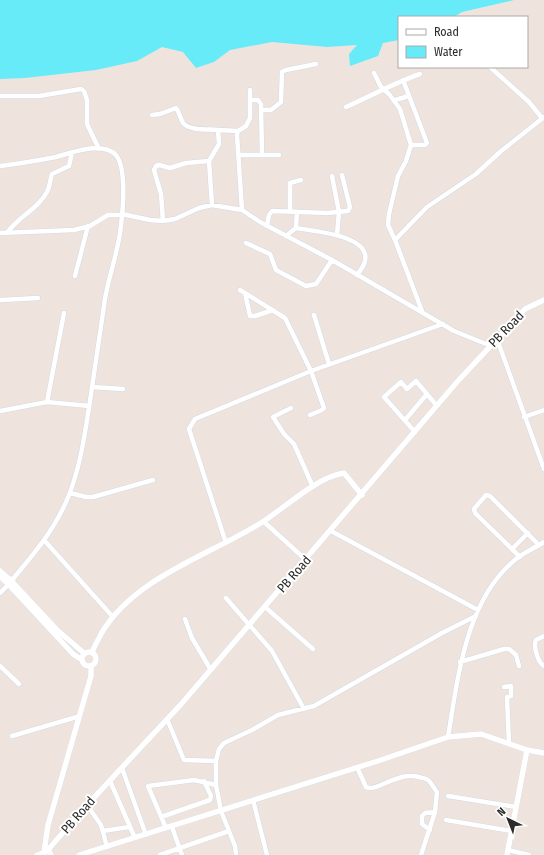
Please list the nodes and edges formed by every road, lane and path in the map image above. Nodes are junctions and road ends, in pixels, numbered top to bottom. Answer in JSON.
{"nodes":[{"id":1,"x":316,"y":64,"type":"dead end"},
{"id":2,"x":491,"y":68,"type":"edge"},
{"id":3,"x":374,"y":73,"type":"dead end"},
{"id":4,"x":420,"y":74,"type":"dead end"},
{"id":5,"x":403,"y":80,"type":"junction"},
{"id":6,"x":250,"y":90,"type":"dead end"},
{"id":7,"x":384,"y":90,"type":"junction"},
{"id":8,"x":0,"y":96,"type":"edge"},
{"id":9,"x":409,"y":96,"type":"junction"},
{"id":10,"x":250,"y":100,"type":"junction"},
{"id":11,"x":394,"y":100,"type":"junction"},
{"id":12,"x":346,"y":107,"type":"dead end"},
{"id":13,"x":262,"y":110,"type":"junction"},
{"id":14,"x":152,"y":115,"type":"dead end"},
{"id":15,"x":543,"y":117,"type":"edge"},
{"id":16,"x":218,"y":130,"type":"junction"},
{"id":17,"x":238,"y":131,"type":"junction"},
{"id":18,"x":411,"y":146,"type":"junction"},
{"id":19,"x":100,"y":149,"type":"junction"},
{"id":20,"x":72,"y":152,"type":"junction"},
{"id":21,"x":262,"y":154,"type":"junction"},
{"id":22,"x":240,"y":155,"type":"junction"},
{"id":23,"x":279,"y":155,"type":"dead end"},
{"id":24,"x":209,"y":161,"type":"junction"},
{"id":25,"x":0,"y":166,"type":"edge"},
{"id":26,"x":342,"y":175,"type":"dead end"},
{"id":27,"x":332,"y":176,"type":"dead end"},
{"id":28,"x":301,"y":180,"type":"dead end"},
{"id":29,"x":212,"y":205,"type":"junction"},
{"id":30,"x":242,"y":210,"type":"junction"},
{"id":31,"x":290,"y":212,"type":"junction"},
{"id":32,"x":297,"y":212,"type":"junction"},
{"id":33,"x":339,"y":212,"type":"junction"},
{"id":34,"x":122,"y":214,"type":"junction"},
{"id":35,"x":163,"y":221,"type":"junction"},
{"id":36,"x":88,"y":226,"type":"junction"},
{"id":37,"x":267,"y":226,"type":"junction"},
{"id":38,"x":296,"y":228,"type":"junction"},
{"id":39,"x":0,"y":232,"type":"edge"},
{"id":40,"x":7,"y":232,"type":"junction"},
{"id":41,"x":336,"y":235,"type":"junction"},
{"id":42,"x":286,"y":236,"type":"junction"},
{"id":43,"x":395,"y":240,"type":"junction"},
{"id":44,"x":246,"y":243,"type":"dead end"},
{"id":45,"x":332,"y":260,"type":"junction"},
{"id":46,"x":357,"y":275,"type":"junction"},
{"id":47,"x":76,"y":276,"type":"dead end"},
{"id":48,"x":240,"y":290,"type":"dead end"},
{"id":49,"x":245,"y":294,"type":"junction"},
{"id":50,"x":38,"y":298,"type":"dead end"},
{"id":51,"x":0,"y":300,"type":"edge"},
{"id":52,"x":544,"y":300,"type":"edge"},
{"id":53,"x":273,"y":310,"type":"junction"},
{"id":54,"x":422,"y":311,"type":"junction"},
{"id":55,"x":64,"y":313,"type":"dead end"},
{"id":56,"x":314,"y":315,"type":"dead end"},
{"id":57,"x":443,"y":324,"type":"junction"},
{"id":58,"x":497,"y":339,"type":"junction"},
{"id":59,"x":491,"y":346,"type":"junction"},
{"id":60,"x":329,"y":364,"type":"junction"},
{"id":61,"x":311,"y":371,"type":"junction"},
{"id":62,"x":92,"y":387,"type":"junction"},
{"id":63,"x":123,"y":389,"type":"dead end"},
{"id":64,"x":427,"y":394,"type":"junction"},
{"id":65,"x":47,"y":402,"type":"junction"},
{"id":66,"x":89,"y":406,"type":"junction"},
{"id":67,"x":437,"y":406,"type":"junction"},
{"id":68,"x":291,"y":408,"type":"dead end"},
{"id":69,"x":544,"y":410,"type":"edge"},
{"id":70,"x":0,"y":411,"type":"edge"},
{"id":71,"x":310,"y":415,"type":"dead end"},
{"id":72,"x":524,"y":417,"type":"junction"},
{"id":73,"x":405,"y":420,"type":"junction"},
{"id":74,"x":415,"y":432,"type":"junction"},
{"id":75,"x":544,"y":469,"type":"edge"},
{"id":76,"x":152,"y":480,"type":"dead end"},
{"id":77,"x":313,"y":487,"type":"junction"},
{"id":78,"x":70,"y":493,"type":"junction"},
{"id":79,"x":362,"y":495,"type":"junction"},
{"id":80,"x":263,"y":521,"type":"junction"},
{"id":81,"x":331,"y":531,"type":"junction"},
{"id":82,"x":528,"y":533,"type":"junction"},
{"id":83,"x":44,"y":540,"type":"junction"},
{"id":84,"x":226,"y":543,"type":"junction"},
{"id":85,"x":542,"y":543,"type":"edge"},
{"id":86,"x":512,"y":549,"type":"junction"},
{"id":87,"x":520,"y":557,"type":"junction"},
{"id":88,"x":306,"y":560,"type":"junction"},
{"id":89,"x":0,"y":571,"type":"edge"},
{"id":90,"x":0,"y":576,"type":"edge"},
{"id":91,"x":9,"y":582,"type":"junction"},
{"id":92,"x":0,"y":593,"type":"edge"},
{"id":93,"x":226,"y":598,"type":"dead end"},
{"id":94,"x":265,"y":608,"type":"junction"},
{"id":95,"x":478,"y":610,"type":"junction"},
{"id":96,"x":476,"y":616,"type":"junction"},
{"id":97,"x":113,"y":617,"type":"junction"},
{"id":98,"x":185,"y":619,"type":"dead end"},
{"id":99,"x":250,"y":625,"type":"junction"},
{"id":100,"x":544,"y":636,"type":"edge"},
{"id":101,"x":313,"y":649,"type":"dead end"},
{"id":102,"x":92,"y":654,"type":"junction"},
{"id":103,"x":83,"y":657,"type":"junction"},
{"id":104,"x":460,"y":662,"type":"junction"},
{"id":105,"x":0,"y":666,"type":"edge"},
{"id":106,"x":91,"y":666,"type":"junction"},
{"id":107,"x":519,"y":666,"type":"dead end"},
{"id":108,"x":544,"y":666,"type":"edge"},
{"id":109,"x":211,"y":670,"type":"junction"},
{"id":110,"x":19,"y":684,"type":"dead end"},
{"id":111,"x":504,"y":687,"type":"dead end"},
{"id":112,"x":304,"y":709,"type":"junction"},
{"id":113,"x":80,"y":716,"type":"junction"},
{"id":114,"x":167,"y":719,"type":"junction"},
{"id":115,"x":12,"y":736,"type":"dead end"},
{"id":116,"x":448,"y":737,"type":"junction"},
{"id":117,"x":508,"y":744,"type":"junction"},
{"id":118,"x":527,"y":750,"type":"junction"},
{"id":119,"x":544,"y":753,"type":"edge"},
{"id":120,"x":216,"y":761,"type":"junction"},
{"id":121,"x":357,"y":767,"type":"junction"},
{"id":122,"x":122,"y":768,"type":"junction"},
{"id":123,"x":110,"y":781,"type":"junction"},
{"id":124,"x":204,"y":781,"type":"junction"},
{"id":125,"x":216,"y":785,"type":"junction"},
{"id":126,"x":448,"y":796,"type":"dead end"},
{"id":127,"x":253,"y":800,"type":"junction"},
{"id":128,"x":87,"y":805,"type":"junction"},
{"id":129,"x":516,"y":807,"type":"junction"},
{"id":130,"x":221,"y":811,"type":"junction"},
{"id":131,"x":435,"y":812,"type":"junction"},
{"id":132,"x":161,"y":817,"type":"junction"},
{"id":133,"x":446,"y":820,"type":"dead end"},
{"id":134,"x":129,"y":827,"type":"junction"},
{"id":135,"x":169,"y":828,"type":"junction"},
{"id":136,"x":430,"y":830,"type":"junction"},
{"id":137,"x":103,"y":831,"type":"junction"},
{"id":138,"x":229,"y":831,"type":"junction"},
{"id":139,"x":512,"y":832,"type":"junction"},
{"id":140,"x":146,"y":835,"type":"junction"},
{"id":141,"x":135,"y":838,"type":"junction"},
{"id":142,"x":107,"y":847,"type":"junction"},
{"id":143,"x":180,"y":848,"type":"junction"},
{"id":144,"x":47,"y":853,"type":"edge"},
{"id":145,"x":507,"y":853,"type":"edge"},
{"id":146,"x":37,"y":855,"type":"edge"},
{"id":147,"x":79,"y":855,"type":"edge"},
{"id":148,"x":160,"y":855,"type":"edge"},
{"id":149,"x":182,"y":855,"type":"edge"},
{"id":150,"x":236,"y":855,"type":"edge"},
{"id":151,"x":266,"y":855,"type":"edge"},
{"id":152,"x":421,"y":855,"type":"edge"},
{"id":153,"x":529,"y":855,"type":"edge"}],
"edges":[{"from":1,"to":13,"type":"street"},
{"from":2,"to":15,"type":"street"},
{"from":3,"to":7,"type":"street"},
{"from":4,"to":5,"type":"street"},
{"from":5,"to":7,"type":"street"},
{"from":5,"to":9,"type":"street"},
{"from":6,"to":10,"type":"street"},
{"from":7,"to":11,"type":"street"},
{"from":7,"to":12,"type":"street"},
{"from":8,"to":19,"type":"street"},
{"from":9,"to":11,"type":"street"},
{"from":9,"to":18,"type":"street"},
{"from":10,"to":13,"type":"street"},
{"from":10,"to":17,"type":"street"},
{"from":11,"to":18,"type":"street"},
{"from":13,"to":21,"type":"street"},
{"from":14,"to":16,"type":"street"},
{"from":15,"to":43,"type":"street"},
{"from":16,"to":17,"type":"street"},
{"from":16,"to":24,"type":"street"},
{"from":17,"to":22,"type":"street"},
{"from":18,"to":43,"type":"street"},
{"from":19,"to":20,"type":"street"},
{"from":19,"to":34,"type":"street"},
{"from":20,"to":25,"type":"street"},
{"from":20,"to":40,"type":"street"},
{"from":21,"to":22,"type":"street"},
{"from":21,"to":23,"type":"street"},
{"from":22,"to":30,"type":"street"},
{"from":24,"to":29,"type":"street"},
{"from":24,"to":35,"type":"street"},
{"from":26,"to":33,"type":"street"},
{"from":27,"to":33,"type":"street"},
{"from":28,"to":31,"type":"street"},
{"from":29,"to":30,"type":"street"},
{"from":29,"to":35,"type":"street"},
{"from":30,"to":37,"type":"street"},
{"from":31,"to":32,"type":"street"},
{"from":31,"to":37,"type":"street"},
{"from":32,"to":33,"type":"street"},
{"from":32,"to":38,"type":"street"},
{"from":33,"to":41,"type":"street"},
{"from":34,"to":35,"type":"street"},
{"from":34,"to":36,"type":"street"},
{"from":34,"to":62,"type":"street"},
{"from":36,"to":40,"type":"street"},
{"from":36,"to":47,"type":"street"},
{"from":37,"to":42,"type":"street"},
{"from":38,"to":41,"type":"street"},
{"from":38,"to":42,"type":"street"},
{"from":39,"to":40,"type":"street"},
{"from":41,"to":46,"type":"street"},
{"from":42,"to":45,"type":"street"},
{"from":43,"to":54,"type":"street"},
{"from":44,"to":45,"type":"street"},
{"from":45,"to":46,"type":"street"},
{"from":46,"to":54,"type":"street"},
{"from":48,"to":49,"type":"street"},
{"from":49,"to":53,"type":"street"},
{"from":49,"to":53,"type":"street"},
{"from":50,"to":51,"type":"street"},
{"from":52,"to":58,"type":"street","name":"PB Road"},
{"from":53,"to":61,"type":"street"},
{"from":54,"to":57,"type":"street"},
{"from":55,"to":65,"type":"street"},
{"from":56,"to":60,"type":"street"},
{"from":57,"to":59,"type":"street"},
{"from":57,"to":60,"type":"street"},
{"from":58,"to":59,"type":"street","name":"PB Road"},
{"from":58,"to":72,"type":"street"},
{"from":59,"to":67,"type":"street","name":"PB Road"},
{"from":60,"to":61,"type":"street"},
{"from":61,"to":71,"type":"street"},
{"from":61,"to":84,"type":"street"},
{"from":62,"to":63,"type":"street"},
{"from":62,"to":66,"type":"street"},
{"from":64,"to":67,"type":"street"},
{"from":64,"to":73,"type":"street"},
{"from":64,"to":73,"type":"street"},
{"from":65,"to":66,"type":"street"},
{"from":65,"to":70,"type":"street"},
{"from":66,"to":78,"type":"street"},
{"from":67,"to":74,"type":"street","name":"PB Road"},
{"from":68,"to":77,"type":"street"},
{"from":69,"to":72,"type":"street"},
{"from":72,"to":75,"type":"street"},
{"from":73,"to":74,"type":"street"},
{"from":74,"to":79,"type":"street","name":"PB Road"},
{"from":76,"to":78,"type":"street"},
{"from":77,"to":79,"type":"street"},
{"from":77,"to":80,"type":"street"},
{"from":78,"to":83,"type":"street"},
{"from":79,"to":81,"type":"street","name":"PB Road"},
{"from":80,"to":84,"type":"street"},
{"from":80,"to":88,"type":"street"},
{"from":81,"to":88,"type":"street","name":"PB Road"},
{"from":81,"to":95,"type":"street"},
{"from":82,"to":85,"type":"street"},
{"from":82,"to":86,"type":"street"},
{"from":82,"to":86,"type":"street"},
{"from":83,"to":91,"type":"street"},
{"from":83,"to":97,"type":"street"},
{"from":84,"to":97,"type":"street"},
{"from":85,"to":87,"type":"street"},
{"from":86,"to":87,"type":"street"},
{"from":87,"to":95,"type":"street"},
{"from":88,"to":94,"type":"street","name":"PB Road"},
{"from":89,"to":91,"type":"street"},
{"from":90,"to":91,"type":"street"},
{"from":91,"to":92,"type":"street"},
{"from":91,"to":103,"type":"street"},
{"from":93,"to":99,"type":"street"},
{"from":94,"to":99,"type":"street","name":"PB Road"},
{"from":94,"to":101,"type":"street"},
{"from":95,"to":96,"type":"street"},
{"from":96,"to":104,"type":"street"},
{"from":96,"to":112,"type":"street"},
{"from":97,"to":102,"type":"street"},
{"from":98,"to":109,"type":"street"},
{"from":99,"to":109,"type":"street","name":"PB Road"},
{"from":99,"to":112,"type":"street"},
{"from":100,"to":108,"type":"street"},
{"from":102,"to":103,"type":"street"},
{"from":102,"to":106,"type":"street"},
{"from":103,"to":106,"type":"street"},
{"from":104,"to":107,"type":"street"},
{"from":104,"to":116,"type":"street"},
{"from":105,"to":110,"type":"street"},
{"from":106,"to":113,"type":"street"},
{"from":109,"to":114,"type":"street","name":"PB Road"},
{"from":111,"to":117,"type":"street"},
{"from":112,"to":120,"type":"street"},
{"from":113,"to":115,"type":"street"},
{"from":113,"to":144,"type":"street"},
{"from":114,"to":120,"type":"street"},
{"from":114,"to":122,"type":"street","name":"PB Road"},
{"from":116,"to":117,"type":"street"},
{"from":116,"to":121,"type":"street"},
{"from":117,"to":118,"type":"street"},
{"from":118,"to":119,"type":"street"},
{"from":118,"to":129,"type":"street"},
{"from":120,"to":125,"type":"street"},
{"from":121,"to":127,"type":"street"},
{"from":121,"to":131,"type":"street"},
{"from":122,"to":123,"type":"street","name":"PB Road"},
{"from":122,"to":140,"type":"street"},
{"from":123,"to":128,"type":"street","name":"PB Road"},
{"from":123,"to":134,"type":"street"},
{"from":124,"to":125,"type":"street"},
{"from":124,"to":132,"type":"street"},
{"from":124,"to":132,"type":"street"},
{"from":125,"to":130,"type":"street"},
{"from":126,"to":129,"type":"street"},
{"from":127,"to":130,"type":"street"},
{"from":127,"to":151,"type":"street"},
{"from":128,"to":137,"type":"street"},
{"from":128,"to":144,"type":"street","name":"PB Road"},
{"from":129,"to":139,"type":"street"},
{"from":130,"to":135,"type":"street"},
{"from":130,"to":138,"type":"street"},
{"from":131,"to":136,"type":"street"},
{"from":131,"to":136,"type":"street"},
{"from":132,"to":135,"type":"street"},
{"from":133,"to":139,"type":"street"},
{"from":134,"to":137,"type":"street"},
{"from":134,"to":141,"type":"street"},
{"from":135,"to":140,"type":"street"},
{"from":135,"to":143,"type":"street"},
{"from":136,"to":152,"type":"street"},
{"from":137,"to":142,"type":"street"},
{"from":138,"to":143,"type":"street"},
{"from":138,"to":150,"type":"street"},
{"from":139,"to":145,"type":"street"},
{"from":140,"to":141,"type":"street"},
{"from":141,"to":142,"type":"street"},
{"from":142,"to":147,"type":"street"},
{"from":143,"to":148,"type":"street"},
{"from":143,"to":149,"type":"street"},
{"from":144,"to":146,"type":"street"},
{"from":145,"to":153,"type":"street"}]}
